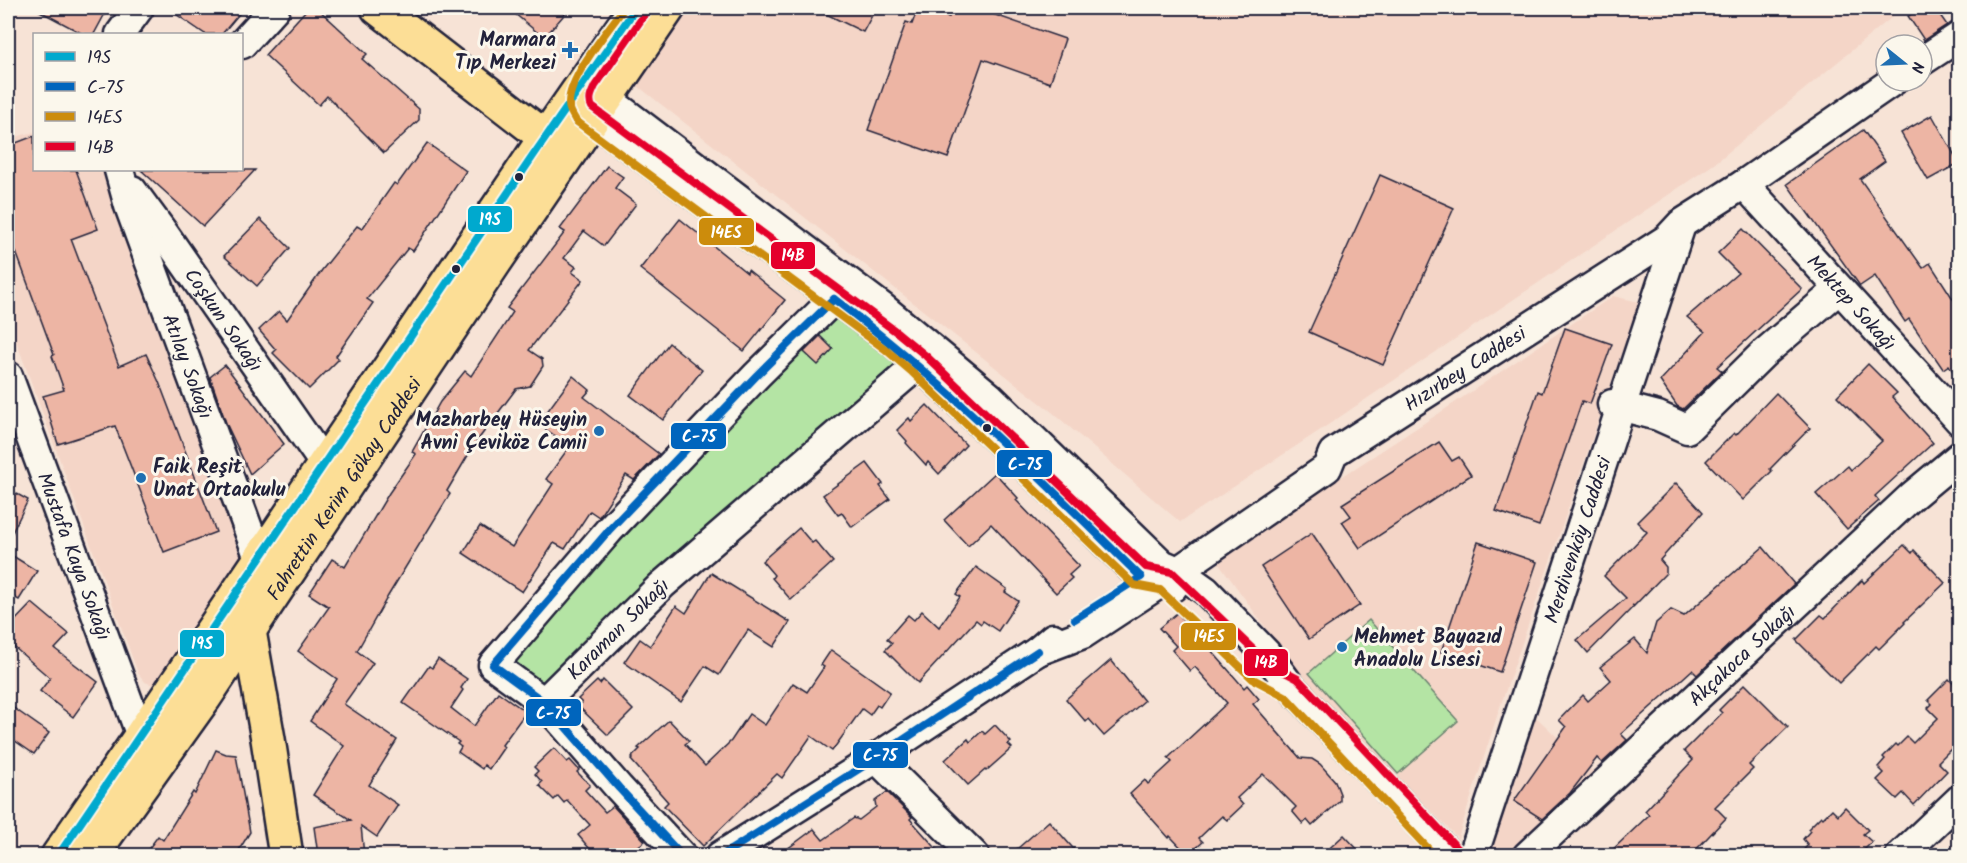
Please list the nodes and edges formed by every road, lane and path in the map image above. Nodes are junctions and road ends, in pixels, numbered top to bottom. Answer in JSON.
{"nodes":[{"id":1,"x":139,"y":8,"type":"edge"},
{"id":2,"x":275,"y":8,"type":"edge"},
{"id":3,"x":378,"y":8,"type":"edge"},
{"id":4,"x":636,"y":8,"type":"edge"},
{"id":5,"x":668,"y":8,"type":"edge"},
{"id":6,"x":121,"y":33,"type":"edge"},
{"id":7,"x":1959,"y":36,"type":"edge"},
{"id":8,"x":243,"y":44,"type":"edge"},
{"id":9,"x":1934,"y":53,"type":"edge"},
{"id":10,"x":489,"y":93,"type":"junction"},
{"id":11,"x":1876,"y":93,"type":"edge"},
{"id":12,"x":591,"y":98,"type":"junction"},
{"id":13,"x":546,"y":138,"type":"junction"},
{"id":14,"x":123,"y":172,"type":"edge"},
{"id":15,"x":1744,"y":184,"type":"junction"},
{"id":16,"x":510,"y":190,"type":"junction"},
{"id":17,"x":1674,"y":231,"type":"junction"},
{"id":18,"x":1839,"y":289,"type":"junction"},
{"id":19,"x":842,"y":290,"type":"junction"},
{"id":20,"x":919,"y":364,"type":"junction"},
{"id":21,"x":9,"y":389,"type":"edge"},
{"id":22,"x":1617,"y":405,"type":"junction"},
{"id":23,"x":1959,"y":421,"type":"edge"},
{"id":24,"x":1959,"y":456,"type":"edge"},
{"id":25,"x":325,"y":465,"type":"junction"},
{"id":26,"x":260,"y":561,"type":"junction"},
{"id":27,"x":1161,"y":573,"type":"junction"},
{"id":28,"x":249,"y":631,"type":"junction"},
{"id":29,"x":1038,"y":651,"type":"junction"},
{"id":30,"x":224,"y":669,"type":"junction"},
{"id":31,"x":180,"y":680,"type":"junction"},
{"id":32,"x":544,"y":702,"type":"junction"},
{"id":33,"x":141,"y":736,"type":"junction"},
{"id":34,"x":268,"y":739,"type":"junction"},
{"id":35,"x":876,"y":758,"type":"junction"},
{"id":36,"x":1959,"y":799,"type":"edge"},
{"id":37,"x":58,"y":855,"type":"edge"},
{"id":38,"x":91,"y":855,"type":"edge"},
{"id":39,"x":286,"y":855,"type":"edge"},
{"id":40,"x":682,"y":855,"type":"edge"},
{"id":41,"x":720,"y":855,"type":"edge"},
{"id":42,"x":975,"y":855,"type":"edge"},
{"id":43,"x":1450,"y":855,"type":"edge"},
{"id":44,"x":1458,"y":855,"type":"edge"},
{"id":45,"x":1473,"y":855,"type":"edge"},
{"id":46,"x":1527,"y":855,"type":"edge"},
{"id":47,"x":1900,"y":855,"type":"edge"}],
"edges":[{"from":1,"to":6,"type":"street"},
{"from":2,"to":8,"type":"street"},
{"from":3,"to":10,"type":"main road"},
{"from":4,"to":12,"type":"main road","name":"Fahrettin Kerim Gökay Caddesi"},
{"from":5,"to":12,"type":"main road","name":"Fahrettin Kerim Gökay Caddesi"},
{"from":7,"to":9,"type":"street"},
{"from":10,"to":12,"type":"main road"},
{"from":10,"to":13,"type":"main road"},
{"from":10,"to":16,"type":"main road"},
{"from":11,"to":15,"type":"street","name":"Hızırbey Caddesi"},
{"from":12,"to":13,"type":"main road"},
{"from":12,"to":19,"type":"street"},
{"from":12,"to":28,"type":"main road","name":"Fahrettin Kerim Gökay Caddesi"},
{"from":13,"to":16,"type":"main road","name":"Fahrettin Kerim Gökay Caddesi"},
{"from":14,"to":25,"type":"street","name":"Coşkun Sokağı"},
{"from":14,"to":26,"type":"street","name":"Atılay Sokağı"},
{"from":15,"to":17,"type":"street","name":"Hızırbey Caddesi"},
{"from":15,"to":18,"type":"street","name":"Mektep Sokağı"},
{"from":16,"to":25,"type":"main road","name":"Fahrettin Kerim Gökay Caddesi"},
{"from":17,"to":22,"type":"street"},
{"from":17,"to":27,"type":"street","name":"Hızırbey Caddesi"},
{"from":18,"to":22,"type":"street"},
{"from":18,"to":23,"type":"street","name":"Mektep Sokağı"},
{"from":19,"to":20,"type":"street"},
{"from":19,"to":27,"type":"street"},
{"from":19,"to":32,"type":"street"},
{"from":20,"to":27,"type":"street"},
{"from":20,"to":32,"type":"street","name":"Karaman Sokağı"},
{"from":21,"to":33,"type":"street","name":"Mustafa Kaya Sokağı"},
{"from":22,"to":44,"type":"street"},
{"from":22,"to":45,"type":"street","name":"Merdivenköy Caddesi"},
{"from":24,"to":46,"type":"street","name":"Akçakoca Sokağı"},
{"from":25,"to":26,"type":"main road","name":"Fahrettin Kerim Gökay Caddesi"},
{"from":26,"to":31,"type":"main road","name":"Fahrettin Kerim Gökay Caddesi"},
{"from":27,"to":29,"type":"street","name":"Hızırbey Caddesi"},
{"from":27,"to":29,"type":"street","name":"Hızırbey Caddesi"},
{"from":27,"to":43,"type":"street"},
{"from":28,"to":30,"type":"main road","name":"Fahrettin Kerim Gökay Caddesi"},
{"from":28,"to":34,"type":"main road"},
{"from":29,"to":35,"type":"street","name":"Hızırbey Caddesi"},
{"from":30,"to":31,"type":"main road"},
{"from":30,"to":34,"type":"main road"},
{"from":30,"to":38,"type":"main road","name":"Fahrettin Kerim Gökay Caddesi"},
{"from":31,"to":33,"type":"main road","name":"Fahrettin Kerim Gökay Caddesi"},
{"from":32,"to":40,"type":"street"},
{"from":33,"to":37,"type":"main road","name":"Fahrettin Kerim Gökay Caddesi"},
{"from":34,"to":39,"type":"main road"},
{"from":35,"to":41,"type":"street","name":"Hızırbey Caddesi"},
{"from":35,"to":42,"type":"street"},
{"from":36,"to":47,"type":"street"}]}
